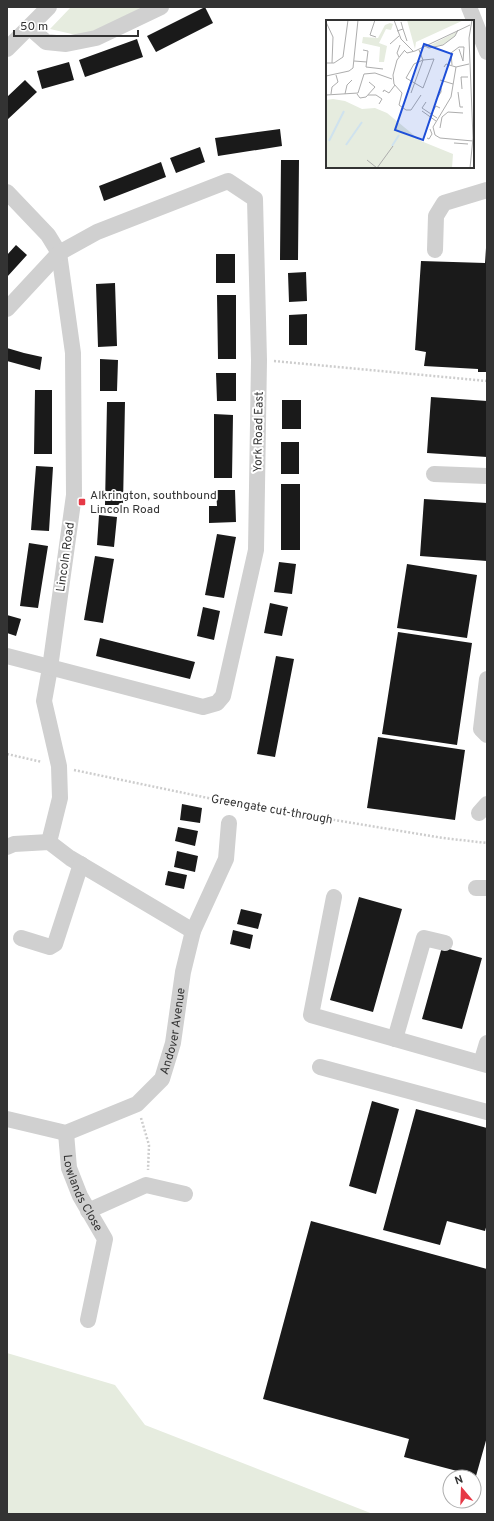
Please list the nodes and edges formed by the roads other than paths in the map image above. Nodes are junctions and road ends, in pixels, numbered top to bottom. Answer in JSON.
{"nodes":[{"id":1,"x":49,"y":7,"type":"edge"},
{"id":2,"x":161,"y":7,"type":"edge"},
{"id":3,"x":469,"y":7,"type":"edge"},
{"id":4,"x":29,"y":27,"type":"junction"},
{"id":5,"x":7,"y":49,"type":"edge"},
{"id":6,"x":487,"y":52,"type":"edge"},
{"id":7,"x":487,"y":190,"type":"edge"},
{"id":8,"x":7,"y":192,"type":"edge"},
{"id":9,"x":435,"y":250,"type":"dead end"},
{"id":10,"x":59,"y":253,"type":"junction"},
{"id":11,"x":7,"y":309,"type":"edge"},
{"id":12,"x":434,"y":474,"type":"dead end"},
{"id":13,"x":487,"y":476,"type":"edge"},
{"id":14,"x":7,"y":656,"type":"edge"},
{"id":15,"x":50,"y":668,"type":"junction"},
{"id":16,"x":487,"y":679,"type":"edge"},
{"id":17,"x":487,"y":735,"type":"edge"},
{"id":18,"x":229,"y":823,"type":"dead end"},
{"id":19,"x":49,"y":842,"type":"junction"},
{"id":20,"x":7,"y":847,"type":"edge"},
{"id":21,"x":81,"y":864,"type":"junction"},
{"id":22,"x":334,"y":897,"type":"dead end"},
{"id":23,"x":193,"y":931,"type":"junction"},
{"id":24,"x":21,"y":938,"type":"dead end"},
{"id":25,"x":444,"y":943,"type":"dead end"},
{"id":26,"x":395,"y":1039,"type":"junction"},
{"id":27,"x":487,"y":1042,"type":"edge"},
{"id":28,"x":484,"y":1064,"type":"edge"},
{"id":29,"x":320,"y":1067,"type":"dead end"},
{"id":30,"x":487,"y":1112,"type":"edge"},
{"id":31,"x":7,"y":1119,"type":"edge"},
{"id":32,"x":66,"y":1133,"type":"junction"},
{"id":33,"x":185,"y":1194,"type":"dead end"},
{"id":34,"x":88,"y":1211,"type":"junction"},
{"id":35,"x":88,"y":1320,"type":"dead end"}],
"edges":[{"from":1,"to":4,"type":"street"},
{"from":2,"to":4,"type":"street"},
{"from":3,"to":6,"type":"street"},
{"from":4,"to":5,"type":"street"},
{"from":7,"to":9,"type":"street"},
{"from":8,"to":10,"type":"street","name":"Lincoln Road"},
{"from":10,"to":11,"type":"street"},
{"from":10,"to":15,"type":"street","name":"Lincoln Road"},
{"from":10,"to":15,"type":"street","name":"York Road East"},
{"from":12,"to":13,"type":"street"},
{"from":14,"to":15,"type":"street","name":"York Road East"},
{"from":15,"to":19,"type":"street","name":"Lincoln Road"},
{"from":16,"to":17,"type":"street"},
{"from":18,"to":23,"type":"street","name":"Andover Avenue"},
{"from":19,"to":20,"type":"street"},
{"from":19,"to":21,"type":"street"},
{"from":21,"to":23,"type":"street"},
{"from":21,"to":24,"type":"street"},
{"from":22,"to":26,"type":"street"},
{"from":23,"to":32,"type":"street","name":"Andover Avenue"},
{"from":25,"to":26,"type":"street"},
{"from":26,"to":28,"type":"street"},
{"from":27,"to":28,"type":"street"},
{"from":29,"to":30,"type":"street"},
{"from":31,"to":32,"type":"street"},
{"from":32,"to":34,"type":"street","name":"Lowlands Close"},
{"from":33,"to":34,"type":"street"},
{"from":34,"to":35,"type":"street","name":"Lowlands Close"}]}
